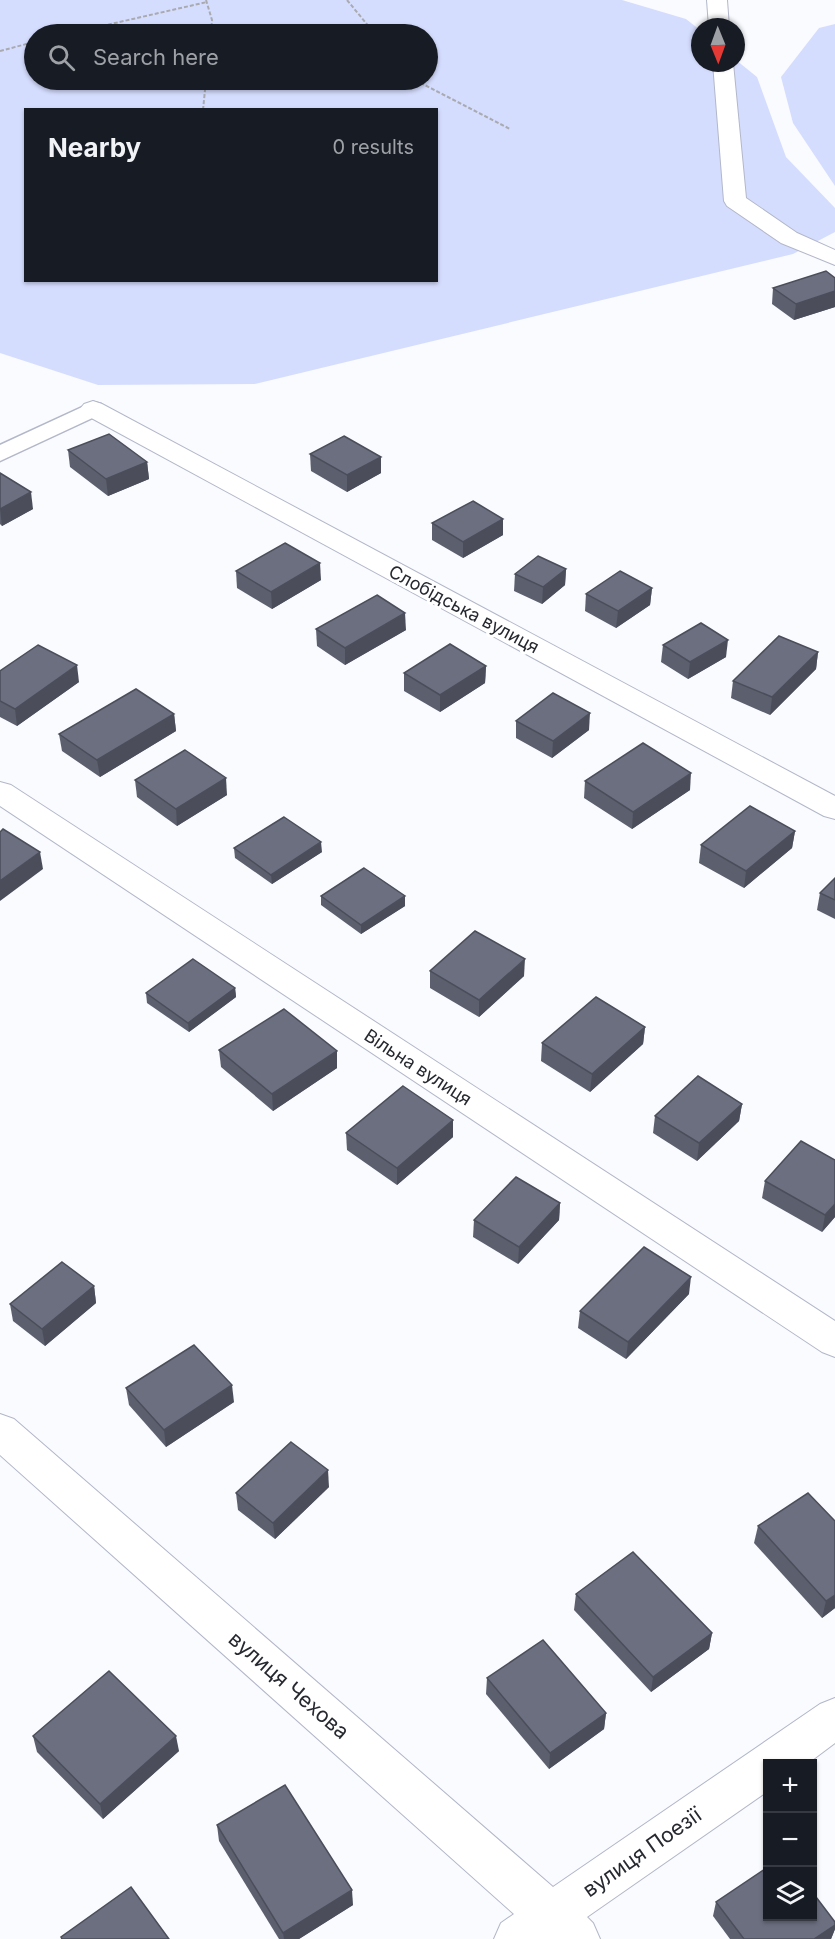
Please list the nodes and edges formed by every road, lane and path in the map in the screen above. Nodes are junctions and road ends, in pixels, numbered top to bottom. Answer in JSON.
{"nodes":[{"id":1,"x":347,"y":0,"type":"edge"},
{"id":2,"x":717,"y":0,"type":"edge"},
{"id":3,"x":206,"y":1,"type":"edge"},
{"id":4,"x":718,"y":18,"type":"edge"},
{"id":5,"x":110,"y":24,"type":"edge"},
{"id":6,"x":212,"y":24,"type":"edge"},
{"id":7,"x":367,"y":24,"type":"edge"},
{"id":8,"x":24,"y":45,"type":"edge"},
{"id":9,"x":0,"y":51,"type":"edge"},
{"id":10,"x":724,"y":72,"type":"edge"},
{"id":11,"x":205,"y":90,"type":"edge"},
{"id":12,"x":434,"y":90,"type":"edge"},
{"id":13,"x":203,"y":108,"type":"edge"},
{"id":14,"x":510,"y":129,"type":"dead end"},
{"id":15,"x":835,"y":258,"type":"edge"},
{"id":16,"x":93,"y":409,"type":"joint"},
{"id":17,"x":0,"y":454,"type":"edge"},
{"id":18,"x":0,"y":792,"type":"edge"},
{"id":19,"x":835,"y":809,"type":"edge"},
{"id":20,"x":835,"y":1341,"type":"edge"},
{"id":21,"x":0,"y":1431,"type":"edge"},
{"id":22,"x":835,"y":1718,"type":"edge"},
{"id":23,"x":776,"y":1759,"type":"edge"},
{"id":24,"x":763,"y":1769,"type":"edge"},
{"id":25,"x":548,"y":1931,"type":"edge"}],
"edges":[{"from":1,"to":7,"type":"path"},
{"from":2,"to":4,"type":"street"},
{"from":3,"to":5,"type":"path"},
{"from":3,"to":6,"type":"path"},
{"from":8,"to":9,"type":"path"},
{"from":10,"to":15,"type":"street"},
{"from":11,"to":13,"type":"path"},
{"from":12,"to":14,"type":"path"},
{"from":16,"to":17,"type":"lane"},
{"from":16,"to":19,"type":"street","name":"Слобідська вулиця"},
{"from":18,"to":20,"type":"street","name":"Вільна вулиця"},
{"from":21,"to":25,"type":"street","name":"вулиця Чехова"},
{"from":22,"to":23,"type":"street","name":"вулиця Поезії"},
{"from":24,"to":25,"type":"street","name":"вулиця Поезії"}]}
